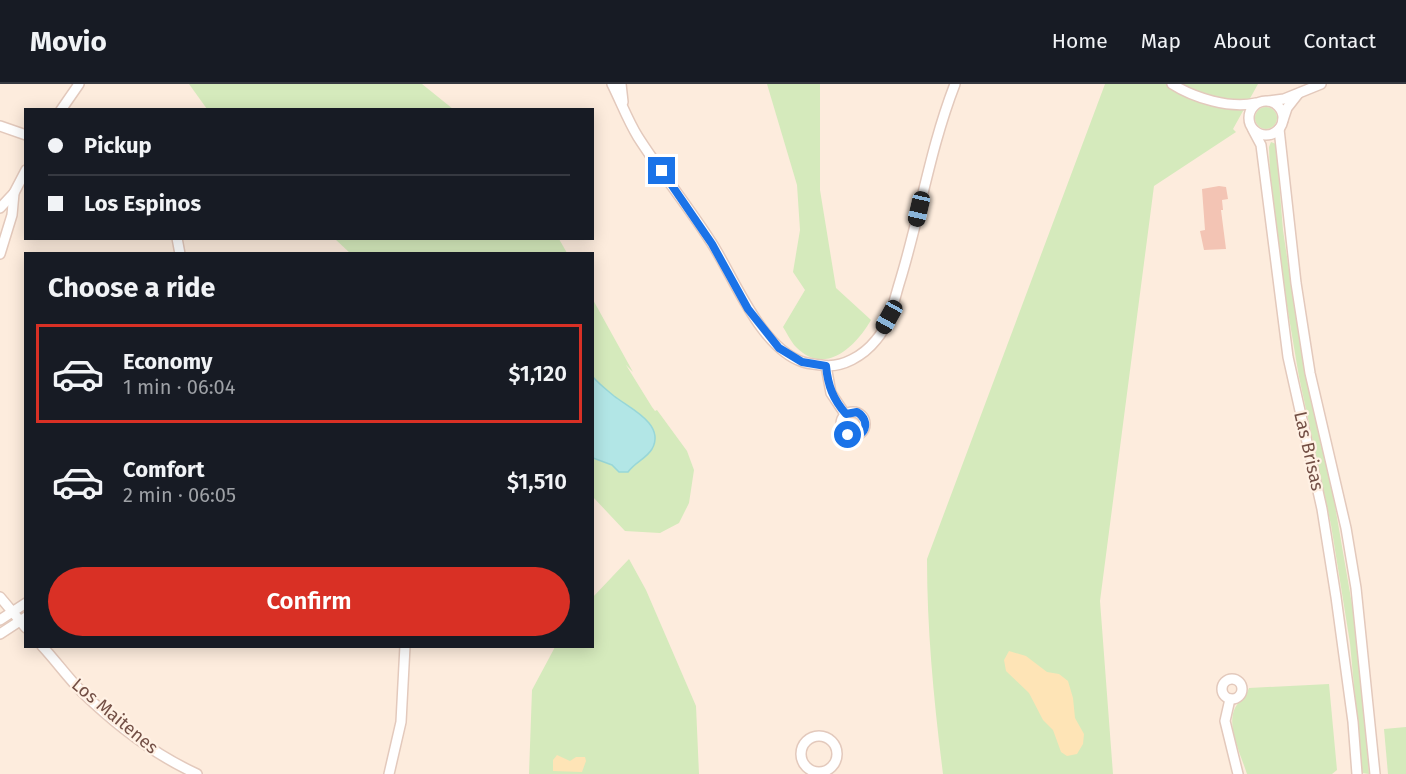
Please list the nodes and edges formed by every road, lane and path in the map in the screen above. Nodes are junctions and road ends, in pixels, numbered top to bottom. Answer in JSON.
{"nodes":[{"id":1,"x":79,"y":84,"type":"edge"},
{"id":2,"x":612,"y":84,"type":"edge"},
{"id":3,"x":621,"y":84,"type":"edge"},
{"id":4,"x":955,"y":84,"type":"edge"},
{"id":5,"x":1172,"y":84,"type":"edge"},
{"id":6,"x":1322,"y":84,"type":"edge"},
{"id":7,"x":1300,"y":92,"type":"junction"},
{"id":8,"x":1263,"y":101,"type":"junction"},
{"id":9,"x":1224,"y":103,"type":"junction"},
{"id":10,"x":623,"y":107,"type":"junction"},
{"id":11,"x":62,"y":108,"type":"edge"},
{"id":12,"x":1281,"y":124,"type":"junction"},
{"id":13,"x":0,"y":126,"type":"edge"},
{"id":14,"x":1251,"y":126,"type":"junction"},
{"id":15,"x":24,"y":134,"type":"edge"},
{"id":16,"x":24,"y":174,"type":"edge"},
{"id":17,"x":14,"y":193,"type":"junction"},
{"id":18,"x":0,"y":208,"type":"edge"},
{"id":19,"x":0,"y":254,"type":"edge"},
{"id":20,"x":826,"y":366,"type":"junction"},
{"id":21,"x":846,"y":414,"type":"dead end"},
{"id":22,"x":0,"y":597,"type":"edge"},
{"id":23,"x":24,"y":604,"type":"edge"},
{"id":24,"x":11,"y":612,"type":"junction"},
{"id":25,"x":0,"y":620,"type":"edge"},
{"id":26,"x":24,"y":622,"type":"edge"},
{"id":27,"x":0,"y":634,"type":"edge"},
{"id":28,"x":44,"y":648,"type":"edge"},
{"id":29,"x":405,"y":648,"type":"edge"},
{"id":30,"x":1230,"y":699,"type":"dead end"},
{"id":31,"x":197,"y":774,"type":"edge"},
{"id":32,"x":389,"y":774,"type":"edge"},
{"id":33,"x":1238,"y":774,"type":"edge"},
{"id":34,"x":1357,"y":774,"type":"edge"},
{"id":35,"x":1375,"y":774,"type":"edge"}],
"edges":[{"from":1,"to":11,"type":"street"},
{"from":2,"to":10,"type":"street"},
{"from":3,"to":10,"type":"street"},
{"from":4,"to":20,"type":"street"},
{"from":5,"to":9,"type":"street"},
{"from":6,"to":7,"type":"street"},
{"from":7,"to":8,"type":"street"},
{"from":7,"to":12,"type":"street"},
{"from":8,"to":9,"type":"street"},
{"from":8,"to":12,"type":"street"},
{"from":8,"to":14,"type":"street"},
{"from":9,"to":14,"type":"street"},
{"from":10,"to":20,"type":"street"},
{"from":12,"to":14,"type":"street"},
{"from":12,"to":35,"type":"street","name":"Las Brisas"},
{"from":13,"to":15,"type":"street"},
{"from":14,"to":34,"type":"street","name":"Las Brisas"},
{"from":16,"to":17,"type":"street"},
{"from":17,"to":18,"type":"street"},
{"from":17,"to":19,"type":"street"},
{"from":20,"to":21,"type":"street"},
{"from":22,"to":24,"type":"street"},
{"from":23,"to":24,"type":"street"},
{"from":24,"to":25,"type":"street"},
{"from":24,"to":26,"type":"street"},
{"from":26,"to":27,"type":"street"},
{"from":28,"to":31,"type":"street","name":"Los Maitenes"},
{"from":29,"to":32,"type":"street"},
{"from":30,"to":33,"type":"street"}]}
